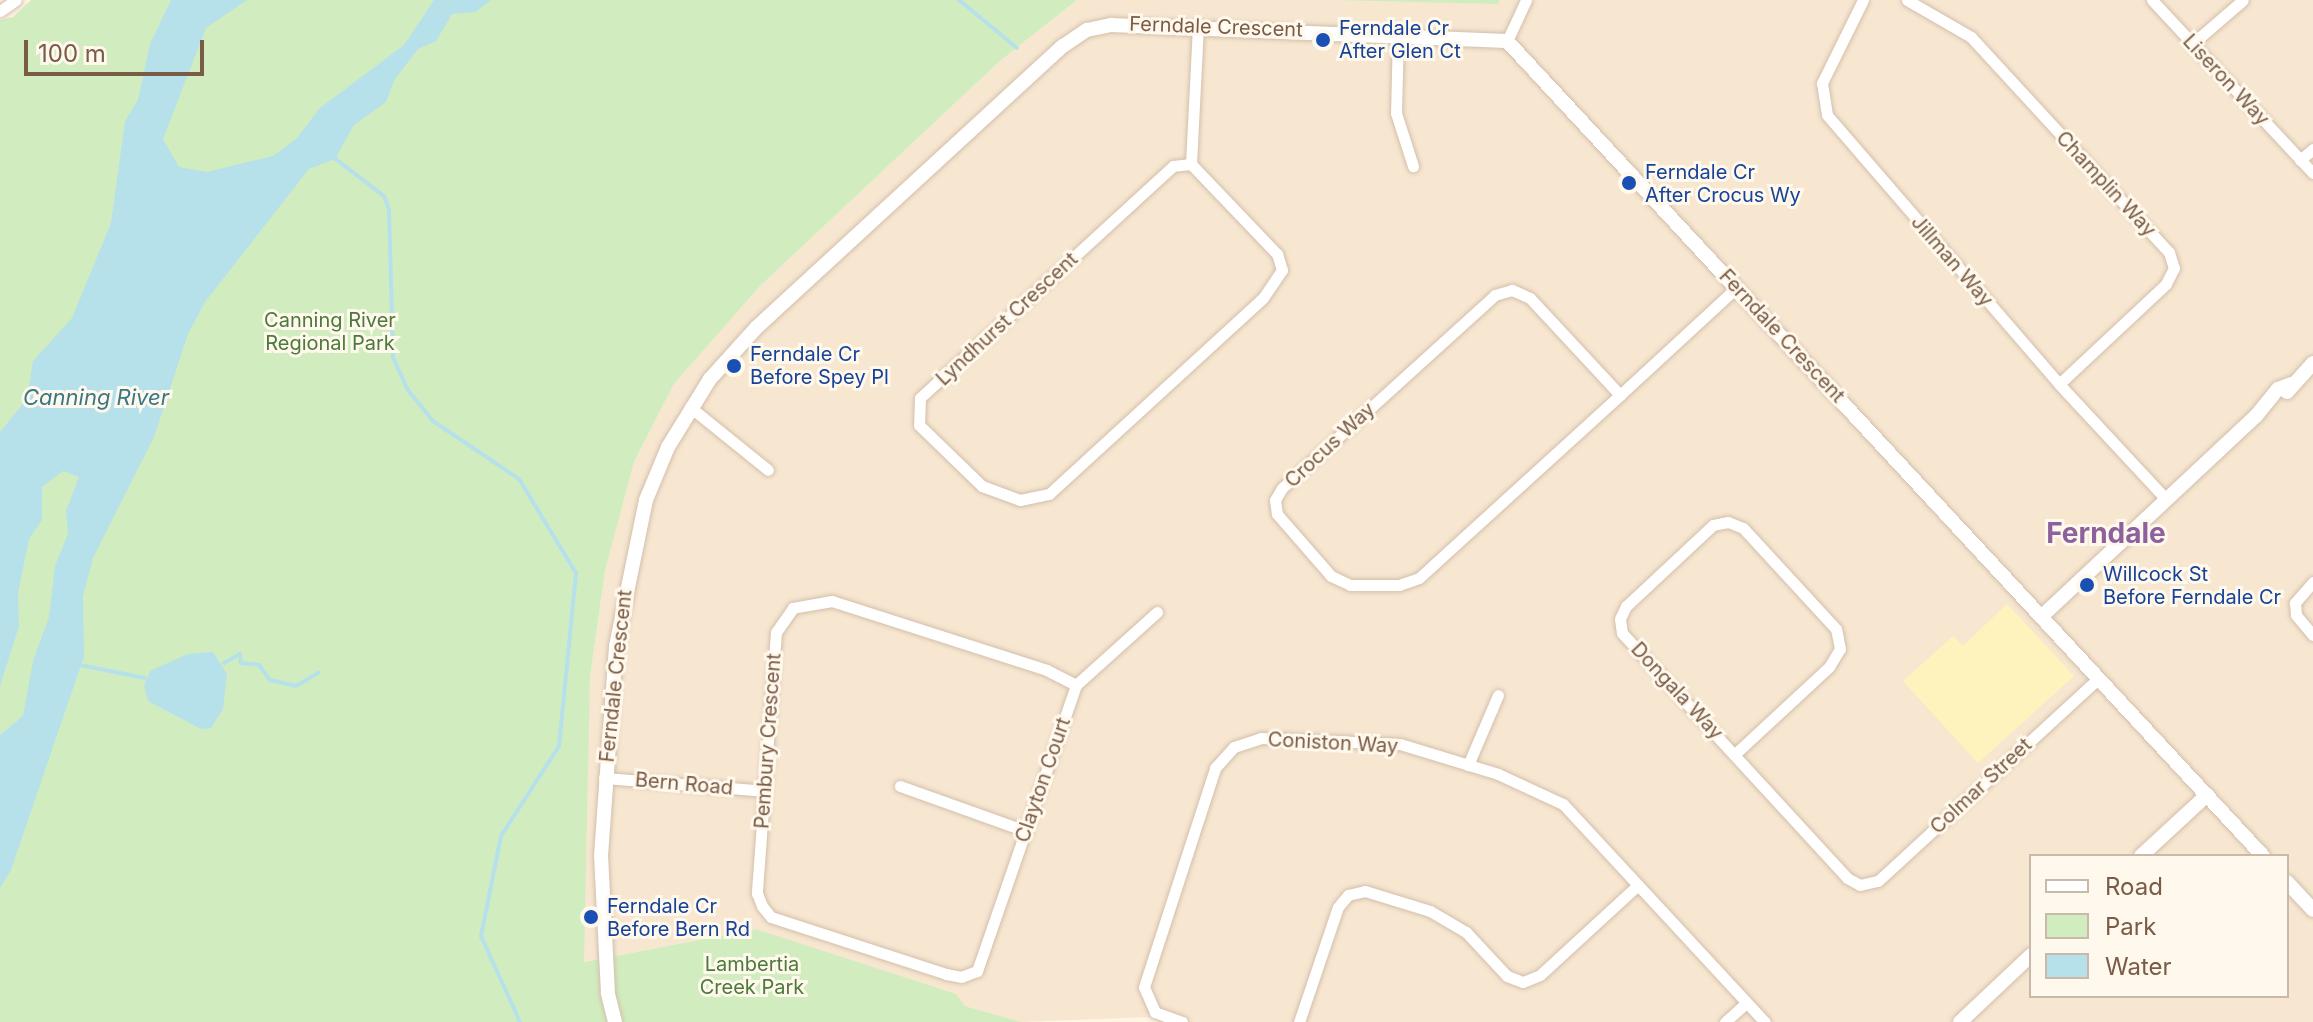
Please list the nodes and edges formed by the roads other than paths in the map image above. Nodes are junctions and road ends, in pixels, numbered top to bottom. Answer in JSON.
{"nodes":[{"id":1,"x":16,"y":0,"type":"edge"},
{"id":2,"x":1526,"y":0,"type":"edge"},
{"id":3,"x":1863,"y":0,"type":"edge"},
{"id":4,"x":1907,"y":0,"type":"edge"},
{"id":5,"x":2152,"y":0,"type":"edge"},
{"id":6,"x":2243,"y":0,"type":"edge"},
{"id":7,"x":0,"y":11,"type":"edge"},
{"id":8,"x":1198,"y":27,"type":"junction"},
{"id":9,"x":1398,"y":33,"type":"junction"},
{"id":10,"x":1507,"y":41,"type":"junction"},
{"id":11,"x":2192,"y":44,"type":"junction"},
{"id":12,"x":2313,"y":149,"type":"edge"},
{"id":13,"x":2300,"y":160,"type":"junction"},
{"id":14,"x":1191,"y":164,"type":"junction"},
{"id":15,"x":1413,"y":166,"type":"dead end"},
{"id":16,"x":2313,"y":173,"type":"edge"},
{"id":17,"x":1737,"y":287,"type":"junction"},
{"id":18,"x":2311,"y":369,"type":"edge"},
{"id":19,"x":2059,"y":384,"type":"junction"},
{"id":20,"x":1620,"y":395,"type":"junction"},
{"id":21,"x":690,"y":407,"type":"junction"},
{"id":22,"x":768,"y":470,"type":"dead end"},
{"id":23,"x":2165,"y":498,"type":"junction"},
{"id":24,"x":2313,"y":582,"type":"edge"},
{"id":25,"x":1157,"y":612,"type":"dead end"},
{"id":26,"x":2041,"y":617,"type":"junction"},
{"id":27,"x":2313,"y":635,"type":"edge"},
{"id":28,"x":2098,"y":679,"type":"junction"},
{"id":29,"x":1076,"y":685,"type":"junction"},
{"id":30,"x":1498,"y":695,"type":"dead end"},
{"id":31,"x":1735,"y":754,"type":"junction"},
{"id":32,"x":1468,"y":765,"type":"junction"},
{"id":33,"x":604,"y":778,"type":"junction"},
{"id":34,"x":900,"y":786,"type":"dead end"},
{"id":35,"x":764,"y":791,"type":"junction"},
{"id":36,"x":2207,"y":795,"type":"junction"},
{"id":37,"x":1026,"y":831,"type":"junction"},
{"id":38,"x":2143,"y":854,"type":"edge"},
{"id":39,"x":2261,"y":854,"type":"edge"},
{"id":40,"x":2289,"y":884,"type":"edge"},
{"id":41,"x":1638,"y":885,"type":"junction"},
{"id":42,"x":1860,"y":885,"type":"joint"},
{"id":43,"x":2313,"y":910,"type":"edge"},
{"id":44,"x":2029,"y":957,"type":"edge"},
{"id":45,"x":970,"y":975,"type":"joint"},
{"id":46,"x":1746,"y":1003,"type":"junction"},
{"id":47,"x":615,"y":1022,"type":"edge"},
{"id":48,"x":1182,"y":1022,"type":"edge"},
{"id":49,"x":1299,"y":1022,"type":"edge"},
{"id":50,"x":1725,"y":1022,"type":"edge"},
{"id":51,"x":1765,"y":1022,"type":"edge"},
{"id":52,"x":1960,"y":1022,"type":"edge"}],
"edges":[{"from":1,"to":7,"type":"street"},
{"from":2,"to":10,"type":"street"},
{"from":3,"to":19,"type":"street","name":"Jillman Way"},
{"from":4,"to":19,"type":"street","name":"Champlin Way"},
{"from":5,"to":11,"type":"street","name":"Liseron Way"},
{"from":6,"to":11,"type":"street"},
{"from":8,"to":9,"type":"street","name":"Ferndale Crescent"},
{"from":8,"to":14,"type":"street"},
{"from":8,"to":21,"type":"street","name":"Ferndale Crescent"},
{"from":9,"to":10,"type":"street","name":"Ferndale Crescent"},
{"from":9,"to":15,"type":"street"},
{"from":10,"to":17,"type":"street","name":"Ferndale Crescent"},
{"from":11,"to":13,"type":"street","name":"Liseron Way"},
{"from":12,"to":13,"type":"street"},
{"from":13,"to":16,"type":"street","name":"Liseron Way"},
{"from":14,"to":14,"type":"street","name":"Lyndhurst Crescent"},
{"from":17,"to":20,"type":"street","name":"Crocus Way"},
{"from":17,"to":26,"type":"street","name":"Ferndale Crescent"},
{"from":18,"to":23,"type":"street"},
{"from":19,"to":23,"type":"street","name":"Jillman Way"},
{"from":20,"to":20,"type":"street","name":"Crocus Way"},
{"from":21,"to":22,"type":"street"},
{"from":21,"to":33,"type":"street","name":"Ferndale Crescent"},
{"from":23,"to":26,"type":"street"},
{"from":24,"to":27,"type":"street"},
{"from":25,"to":29,"type":"street","name":"Clayton Court"},
{"from":26,"to":28,"type":"street","name":"Ferndale Crescent"},
{"from":28,"to":36,"type":"street","name":"Ferndale Crescent"},
{"from":28,"to":42,"type":"street","name":"Colmar Street"},
{"from":29,"to":35,"type":"street","name":"Pembury Crescent"},
{"from":29,"to":37,"type":"street","name":"Clayton Court"},
{"from":30,"to":32,"type":"street"},
{"from":31,"to":31,"type":"street","name":"Dongala Way"},
{"from":31,"to":42,"type":"street","name":"Dongala Way"},
{"from":32,"to":41,"type":"street","name":"Coniston Way"},
{"from":32,"to":48,"type":"street","name":"Coniston Way"},
{"from":33,"to":35,"type":"street","name":"Bern Road"},
{"from":33,"to":47,"type":"street","name":"Ferndale Crescent"},
{"from":34,"to":37,"type":"street"},
{"from":35,"to":45,"type":"street","name":"Pembury Crescent"},
{"from":36,"to":38,"type":"street"},
{"from":36,"to":39,"type":"street","name":"Ferndale Crescent"},
{"from":37,"to":45,"type":"street","name":"Clayton Court"},
{"from":40,"to":43,"type":"street"},
{"from":41,"to":46,"type":"street","name":"Coniston Way"},
{"from":41,"to":49,"type":"street"},
{"from":44,"to":52,"type":"street"},
{"from":46,"to":50,"type":"street"},
{"from":46,"to":51,"type":"street","name":"Coniston Way"}]}
